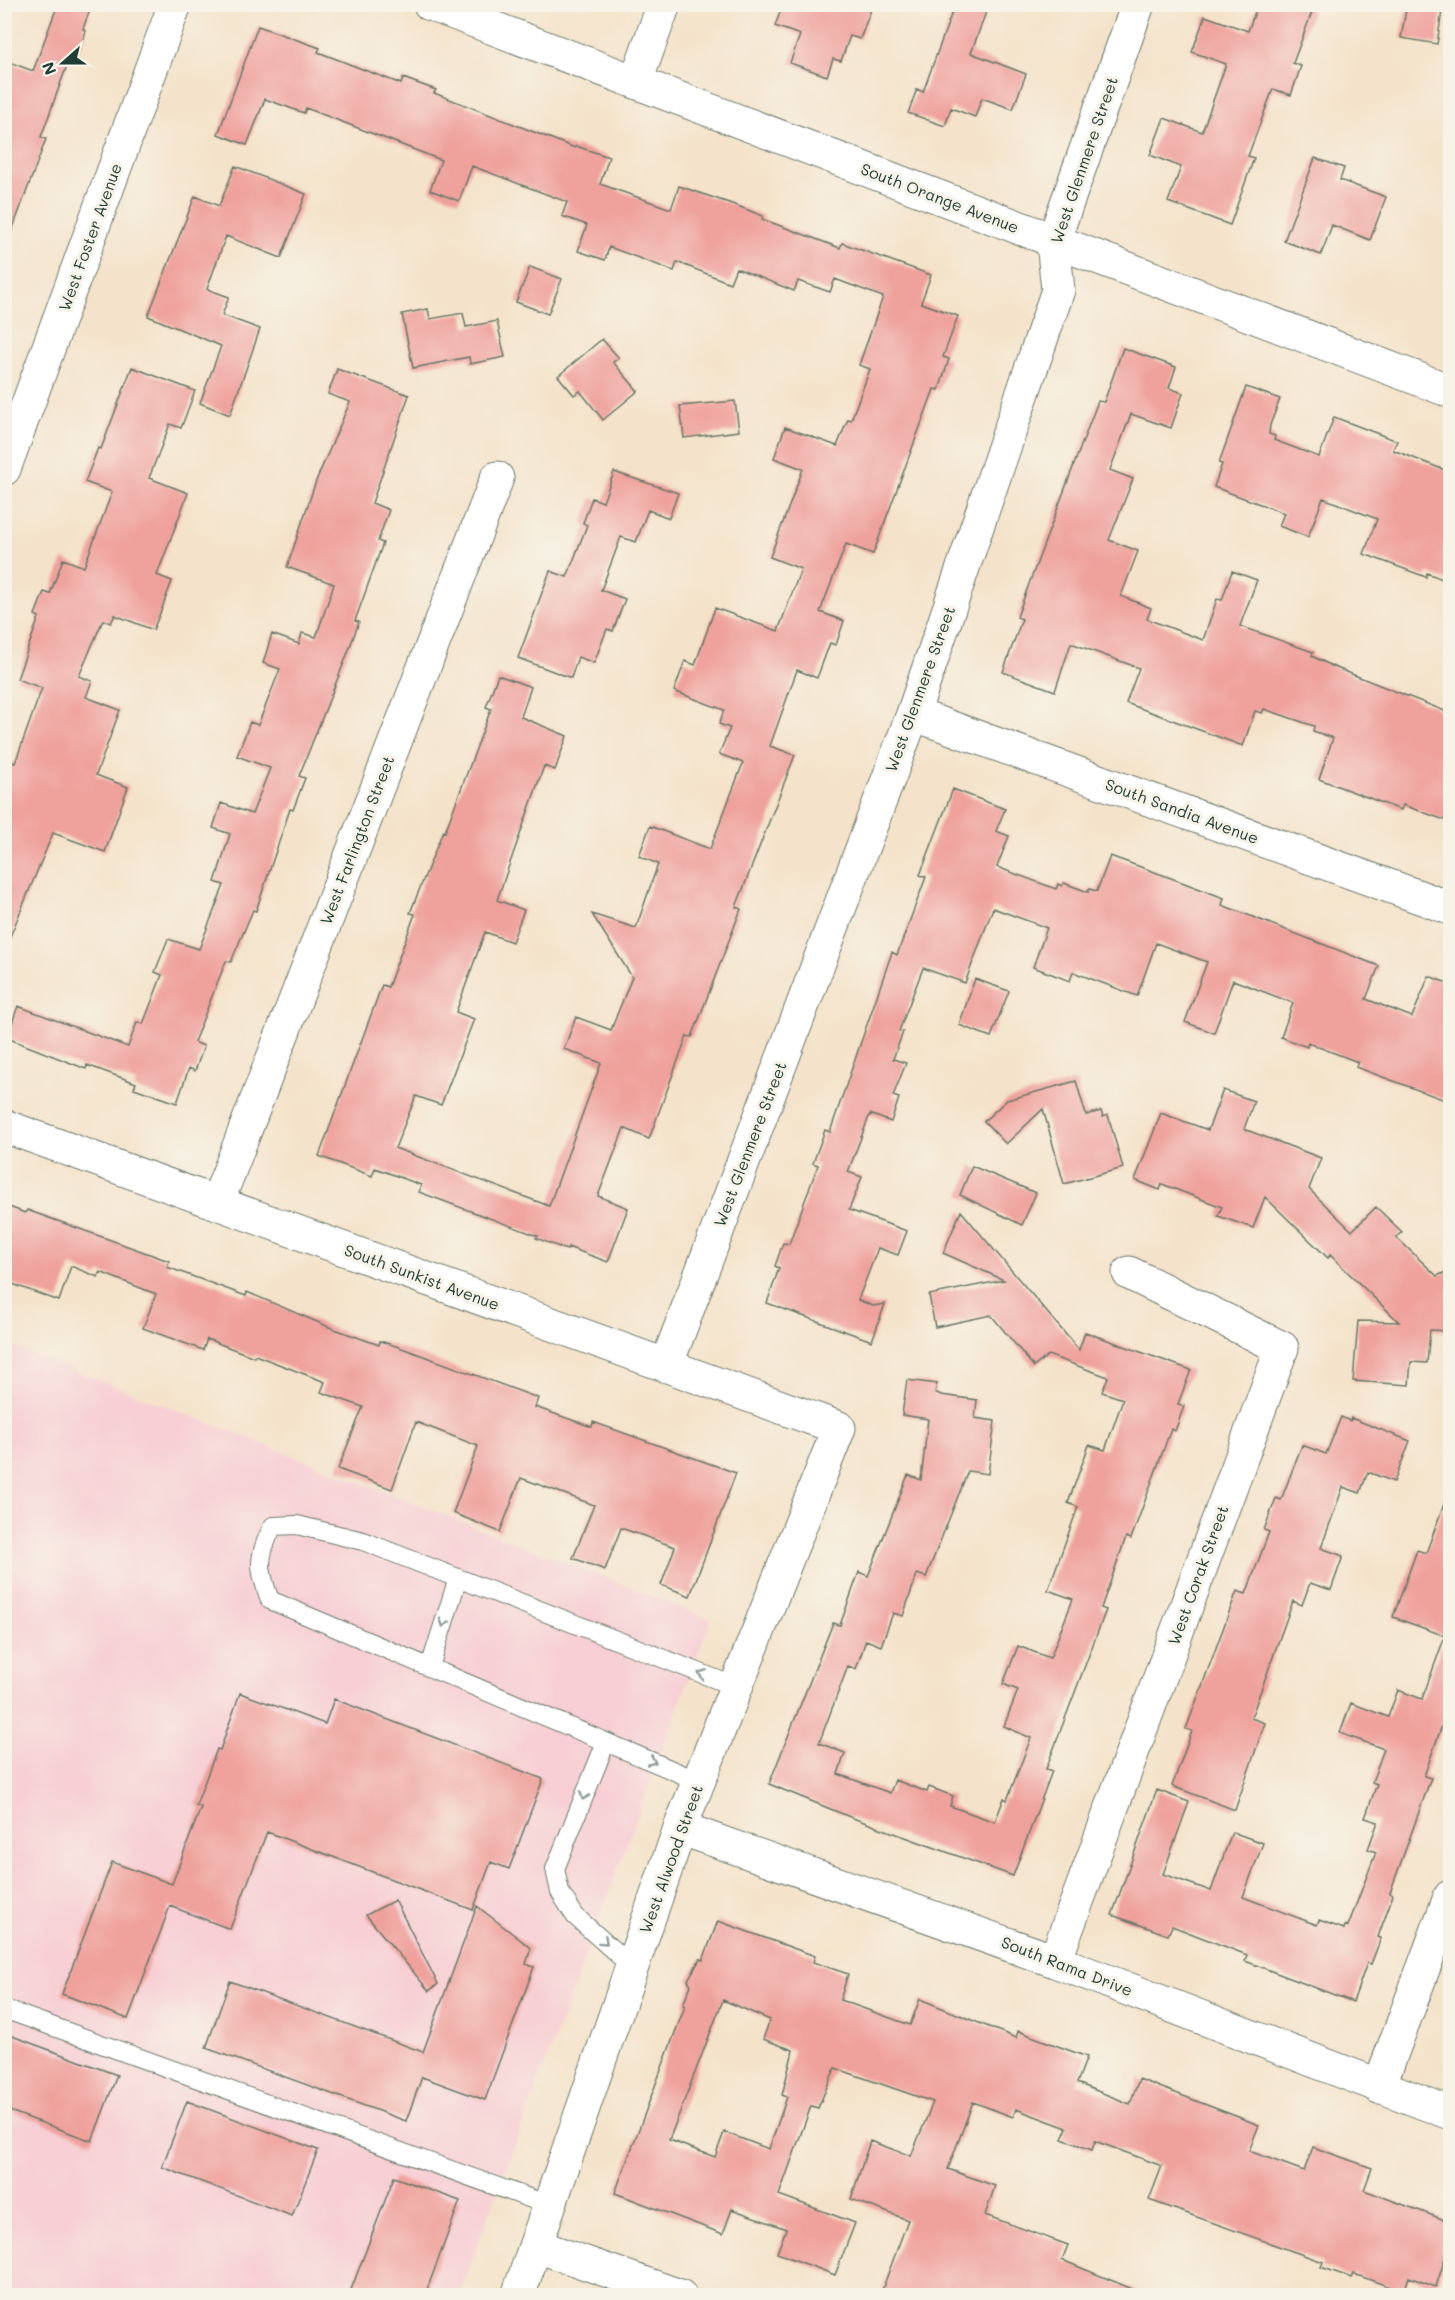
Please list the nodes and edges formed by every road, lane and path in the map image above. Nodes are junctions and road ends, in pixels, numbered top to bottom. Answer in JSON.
{"nodes":[{"id":1,"x":176,"y":4,"type":"edge"},
{"id":2,"x":430,"y":4,"type":"edge"},
{"id":3,"x":664,"y":4,"type":"edge"},
{"id":4,"x":1138,"y":4,"type":"edge"},
{"id":5,"x":636,"y":81,"type":"junction"},
{"id":6,"x":1053,"y":242,"type":"junction"},
{"id":7,"x":1450,"y":391,"type":"edge"},
{"id":8,"x":4,"y":469,"type":"edge"},
{"id":9,"x":497,"y":478,"type":"dead end"},
{"id":10,"x":913,"y":714,"type":"junction"},
{"id":11,"x":1450,"y":909,"type":"edge"},
{"id":12,"x":4,"y":1126,"type":"edge"},
{"id":13,"x":217,"y":1203,"type":"junction"},
{"id":14,"x":1129,"y":1273,"type":"dead end"},
{"id":15,"x":666,"y":1366,"type":"junction"},
{"id":16,"x":839,"y":1428,"type":"joint"},
{"id":17,"x":458,"y":1578,"type":"junction"},
{"id":18,"x":430,"y":1667,"type":"junction"},
{"id":19,"x":736,"y":1687,"type":"junction"},
{"id":20,"x":606,"y":1742,"type":"junction"},
{"id":21,"x":698,"y":1781,"type":"junction"},
{"id":22,"x":680,"y":1828,"type":"junction"},
{"id":23,"x":1450,"y":1897,"type":"edge"},
{"id":24,"x":1055,"y":1960,"type":"junction"},
{"id":25,"x":632,"y":1967,"type":"junction"},
{"id":26,"x":4,"y":2009,"type":"edge"},
{"id":27,"x":1379,"y":2086,"type":"junction"},
{"id":28,"x":1450,"y":2113,"type":"edge"},
{"id":29,"x":551,"y":2206,"type":"junction"},
{"id":30,"x":537,"y":2246,"type":"junction"},
{"id":31,"x":518,"y":2295,"type":"edge"},
{"id":32,"x":680,"y":2295,"type":"edge"}],
"edges":[{"from":1,"to":8,"type":"street","name":"West Foster Avenue"},
{"from":2,"to":5,"type":"street","name":"South Orange Avenue"},
{"from":3,"to":5,"type":"street"},
{"from":4,"to":6,"type":"street","name":"West Glenmere Street"},
{"from":5,"to":6,"type":"street","name":"South Orange Avenue"},
{"from":6,"to":7,"type":"street","name":"South Orange Avenue"},
{"from":6,"to":10,"type":"street","name":"West Glenmere Street"},
{"from":9,"to":13,"type":"street","name":"West Farlington Street"},
{"from":10,"to":11,"type":"street","name":"South Sandia Avenue"},
{"from":10,"to":15,"type":"street","name":"West Glenmere Street"},
{"from":12,"to":13,"type":"street","name":"South Sunkist Avenue"},
{"from":13,"to":15,"type":"street","name":"South Sunkist Avenue"},
{"from":14,"to":24,"type":"street","name":"West Corak Street"},
{"from":15,"to":16,"type":"street","name":"South Sunkist Avenue"},
{"from":16,"to":19,"type":"street","name":"West Alwood Street"},
{"from":17,"to":18,"type":"lane","one_way":true},
{"from":17,"to":18,"type":"lane"},
{"from":19,"to":17,"type":"lane","one_way":true},
{"from":18,"to":20,"type":"lane"},
{"from":19,"to":21,"type":"street","name":"West Alwood Street"},
{"from":20,"to":21,"type":"lane","one_way":true},
{"from":20,"to":25,"type":"lane","one_way":true},
{"from":21,"to":22,"type":"street","name":"West Alwood Street"},
{"from":22,"to":24,"type":"street","name":"South Rama Drive"},
{"from":22,"to":25,"type":"street","name":"West Alwood Street"},
{"from":23,"to":27,"type":"street"},
{"from":24,"to":27,"type":"street","name":"South Rama Drive"},
{"from":25,"to":29,"type":"street","name":"West Alwood Street"},
{"from":26,"to":29,"type":"lane"},
{"from":27,"to":28,"type":"street","name":"South Rama Drive"},
{"from":29,"to":30,"type":"street","name":"West Alwood Street"},
{"from":30,"to":31,"type":"street","name":"West Alwood Street"},
{"from":30,"to":32,"type":"street"}]}
